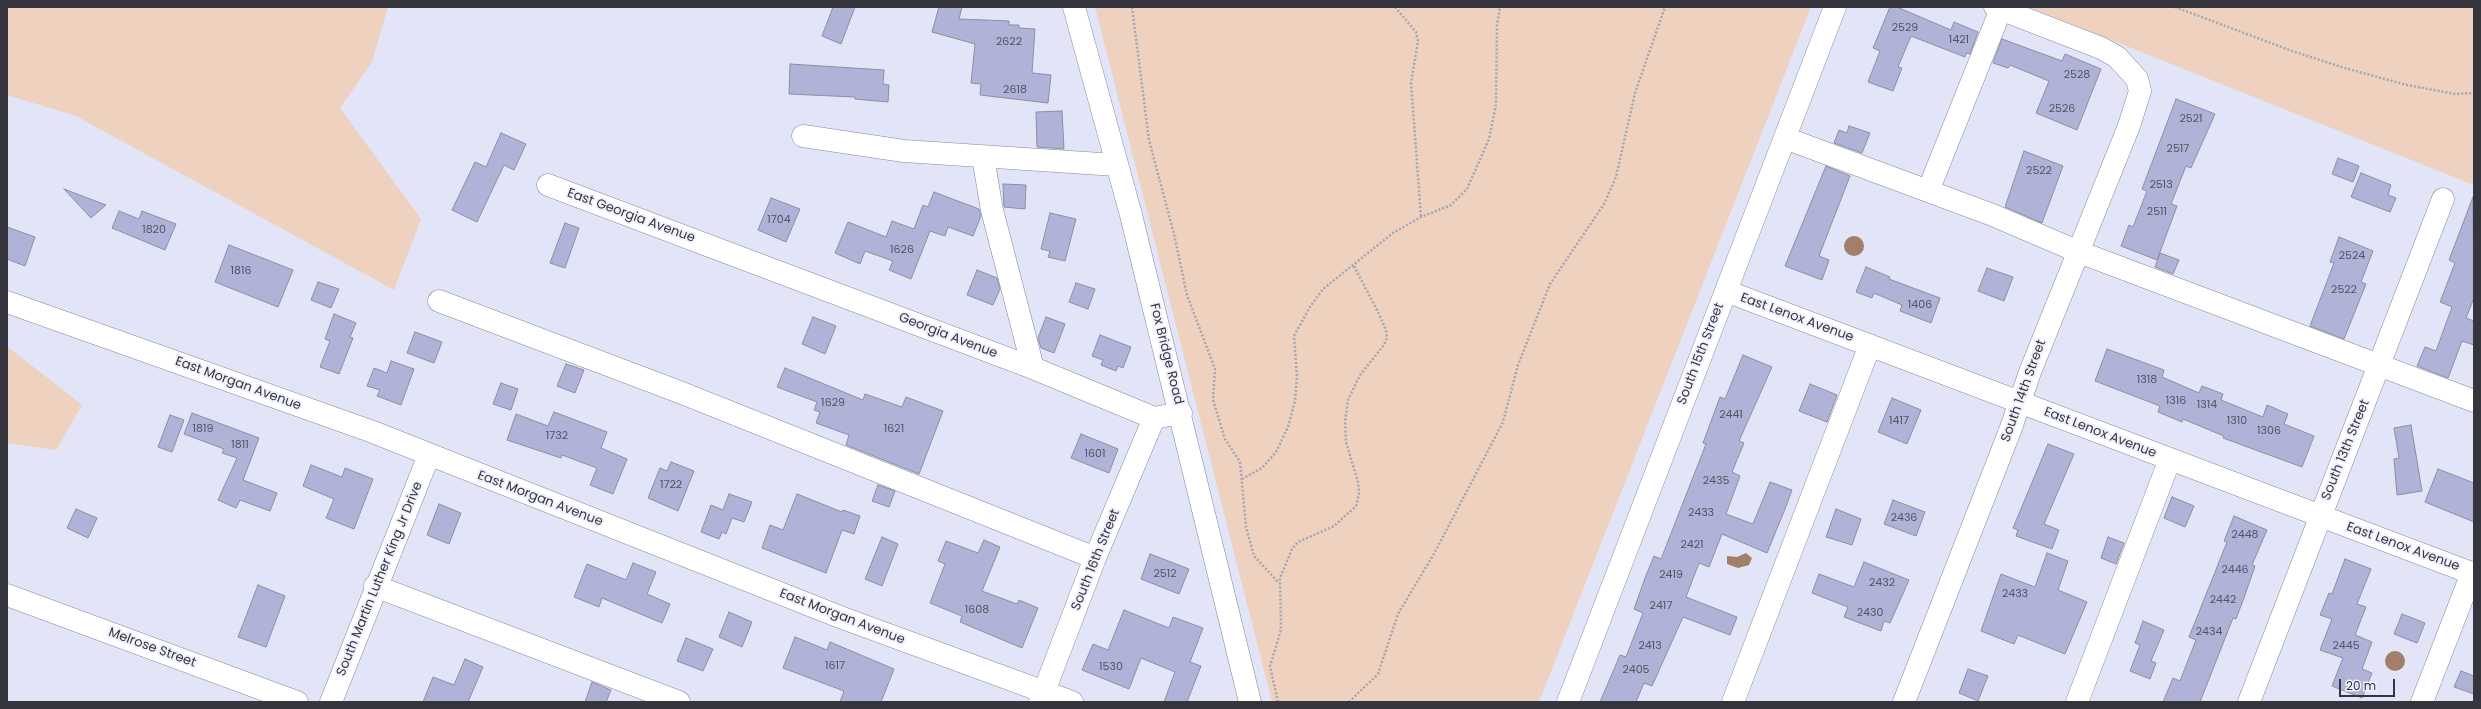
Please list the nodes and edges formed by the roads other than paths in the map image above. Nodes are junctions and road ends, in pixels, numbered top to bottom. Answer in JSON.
{"nodes":[{"id":1,"x":1835,"y":7,"type":"edge"},
{"id":2,"x":1072,"y":8,"type":"edge"},
{"id":3,"x":1998,"y":8,"type":"edge"},
{"id":4,"x":803,"y":136,"type":"dead end"},
{"id":5,"x":1785,"y":138,"type":"junction"},
{"id":6,"x":983,"y":156,"type":"junction"},
{"id":7,"x":1116,"y":165,"type":"junction"},
{"id":8,"x":548,"y":185,"type":"dead end"},
{"id":9,"x":1928,"y":191,"type":"junction"},
{"id":10,"x":2443,"y":199,"type":"dead end"},
{"id":11,"x":715,"y":246,"type":"joint"},
{"id":12,"x":2079,"y":252,"type":"junction"},
{"id":13,"x":1726,"y":291,"type":"junction"},
{"id":14,"x":439,"y":301,"type":"dead end"},
{"id":15,"x":7,"y":302,"type":"edge"},
{"id":16,"x":1870,"y":345,"type":"junction"},
{"id":17,"x":2380,"y":364,"type":"junction"},
{"id":18,"x":1033,"y":368,"type":"junction"},
{"id":19,"x":2474,"y":401,"type":"edge"},
{"id":20,"x":2020,"y":402,"type":"junction"},
{"id":21,"x":1181,"y":413,"type":"junction"},
{"id":22,"x":1154,"y":418,"type":"junction"},
{"id":23,"x":429,"y":455,"type":"junction"},
{"id":24,"x":2170,"y":459,"type":"junction"},
{"id":25,"x":2319,"y":517,"type":"junction"},
{"id":26,"x":1095,"y":558,"type":"junction"},
{"id":27,"x":2473,"y":573,"type":"edge"},
{"id":28,"x":375,"y":586,"type":"junction"},
{"id":29,"x":7,"y":595,"type":"edge"},
{"id":30,"x":1042,"y":697,"type":"edge"},
{"id":31,"x":296,"y":702,"type":"edge"},
{"id":32,"x":332,"y":702,"type":"edge"},
{"id":33,"x":679,"y":702,"type":"edge"},
{"id":34,"x":1072,"y":702,"type":"edge"},
{"id":35,"x":1250,"y":702,"type":"edge"},
{"id":36,"x":1568,"y":702,"type":"edge"},
{"id":37,"x":1733,"y":702,"type":"edge"},
{"id":38,"x":1904,"y":702,"type":"edge"},
{"id":39,"x":2077,"y":702,"type":"edge"},
{"id":40,"x":2249,"y":702,"type":"edge"},
{"id":41,"x":2422,"y":702,"type":"edge"}],
"edges":[{"from":1,"to":5,"type":"street","name":"South 15th Street"},
{"from":2,"to":7,"type":"street","name":"Fox Bridge Road"},
{"from":3,"to":9,"type":"street"},
{"from":3,"to":12,"type":"street","name":"South 14th Street"},
{"from":4,"to":6,"type":"street"},
{"from":5,"to":9,"type":"street"},
{"from":5,"to":13,"type":"street","name":"South 15th Street"},
{"from":6,"to":7,"type":"street"},
{"from":6,"to":18,"type":"street"},
{"from":7,"to":21,"type":"street","name":"Fox Bridge Road"},
{"from":8,"to":11,"type":"street","name":"East Georgia Avenue"},
{"from":9,"to":12,"type":"street"},
{"from":10,"to":17,"type":"street","name":"South 13th Street"},
{"from":11,"to":18,"type":"street","name":"Georgia Avenue"},
{"from":12,"to":17,"type":"street"},
{"from":12,"to":20,"type":"street","name":"South 14th Street"},
{"from":13,"to":16,"type":"street","name":"East Lenox Avenue"},
{"from":13,"to":36,"type":"street","name":"South 15th Street"},
{"from":14,"to":26,"type":"street"},
{"from":15,"to":23,"type":"street","name":"East Morgan Avenue"},
{"from":16,"to":20,"type":"street","name":"East Lenox Avenue"},
{"from":16,"to":37,"type":"street"},
{"from":17,"to":19,"type":"street"},
{"from":17,"to":25,"type":"street","name":"South 13th Street"},
{"from":18,"to":22,"type":"street","name":"Georgia Avenue"},
{"from":20,"to":24,"type":"street","name":"East Lenox Avenue"},
{"from":20,"to":38,"type":"street","name":"South 14th Street"},
{"from":21,"to":22,"type":"street"},
{"from":21,"to":35,"type":"street","name":"Fox Bridge Road"},
{"from":22,"to":26,"type":"street","name":"South 16th Street"},
{"from":23,"to":28,"type":"street","name":"South Martin Luther King Jr Drive"},
{"from":23,"to":30,"type":"street","name":"East Morgan Avenue"},
{"from":24,"to":25,"type":"street","name":"East Lenox Avenue"},
{"from":24,"to":39,"type":"street"},
{"from":25,"to":27,"type":"street","name":"East Lenox Avenue"},
{"from":25,"to":40,"type":"street","name":"South 13th Street"},
{"from":26,"to":30,"type":"street","name":"South 16th Street"},
{"from":27,"to":41,"type":"street"},
{"from":28,"to":32,"type":"street","name":"South Martin Luther King Jr Drive"},
{"from":28,"to":33,"type":"street"},
{"from":29,"to":31,"type":"street","name":"Melrose Street"},
{"from":30,"to":34,"type":"street","name":"East Morgan Avenue"}]}
